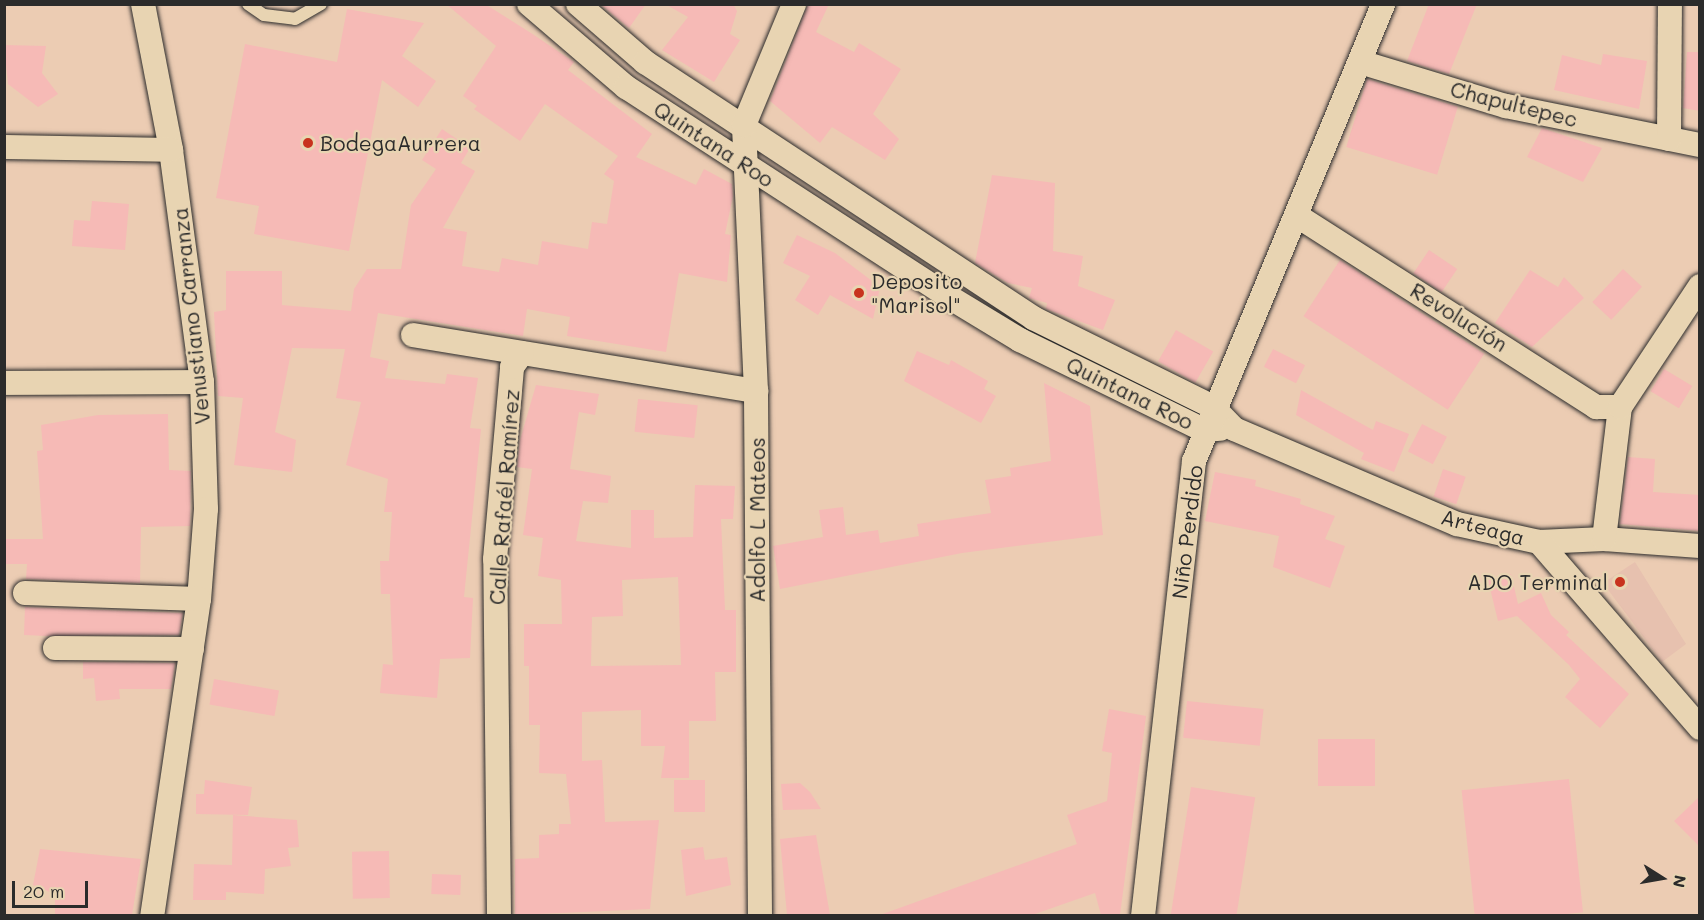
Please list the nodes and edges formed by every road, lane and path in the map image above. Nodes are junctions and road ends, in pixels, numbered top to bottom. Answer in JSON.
{"nodes":[{"id":1,"x":143,"y":4,"type":"edge"},
{"id":2,"x":248,"y":4,"type":"edge"},
{"id":3,"x":321,"y":4,"type":"edge"},
{"id":4,"x":529,"y":4,"type":"edge"},
{"id":5,"x":578,"y":4,"type":"edge"},
{"id":6,"x":794,"y":4,"type":"edge"},
{"id":7,"x":1383,"y":4,"type":"edge"},
{"id":8,"x":1670,"y":4,"type":"edge"},
{"id":9,"x":1360,"y":62,"type":"junction"},
{"id":10,"x":744,"y":125,"type":"junction"},
{"id":11,"x":1669,"y":139,"type":"junction"},
{"id":12,"x":1700,"y":145,"type":"edge"},
{"id":13,"x":4,"y":147,"type":"edge"},
{"id":14,"x":171,"y":150,"type":"junction"},
{"id":15,"x":744,"y":164,"type":"junction"},
{"id":16,"x":1299,"y":217,"type":"junction"},
{"id":17,"x":1700,"y":286,"type":"edge"},
{"id":18,"x":413,"y":335,"type":"dead end"},
{"id":19,"x":522,"y":353,"type":"junction"},
{"id":20,"x":1105,"y":355,"type":"junction"},
{"id":21,"x":1095,"y":376,"type":"junction"},
{"id":22,"x":202,"y":382,"type":"junction"},
{"id":23,"x":4,"y":383,"type":"edge"},
{"id":24,"x":756,"y":391,"type":"junction"},
{"id":25,"x":1213,"y":407,"type":"junction"},
{"id":26,"x":1620,"y":407,"type":"junction"},
{"id":27,"x":1234,"y":429,"type":"junction"},
{"id":28,"x":1203,"y":430,"type":"junction"},
{"id":29,"x":1604,"y":539,"type":"junction"},
{"id":30,"x":1539,"y":542,"type":"junction"},
{"id":31,"x":1700,"y":546,"type":"edge"},
{"id":32,"x":25,"y":593,"type":"dead end"},
{"id":33,"x":200,"y":599,"type":"junction"},
{"id":34,"x":55,"y":648,"type":"dead end"},
{"id":35,"x":192,"y":649,"type":"junction"},
{"id":36,"x":1700,"y":728,"type":"edge"},
{"id":37,"x":152,"y":915,"type":"edge"},
{"id":38,"x":499,"y":915,"type":"edge"},
{"id":39,"x":760,"y":915,"type":"edge"},
{"id":40,"x":1143,"y":915,"type":"edge"}],
"edges":[{"from":1,"to":14,"type":"street","name":"Venustiano Carranza"},
{"from":2,"to":3,"type":"lane"},
{"from":4,"to":15,"type":"street","name":"Quintana Roo"},
{"from":5,"to":10,"type":"street","name":"Quintana Roo"},
{"from":6,"to":10,"type":"street"},
{"from":7,"to":9,"type":"street","name":"Niño Perdido"},
{"from":8,"to":11,"type":"street"},
{"from":9,"to":11,"type":"street","name":"Chapultepec"},
{"from":9,"to":16,"type":"street","name":"Niño Perdido"},
{"from":10,"to":15,"type":"street","name":"Adolfo L Mateos"},
{"from":10,"to":20,"type":"street","name":"Quintana Roo"},
{"from":11,"to":12,"type":"street","name":"Chapultepec"},
{"from":13,"to":14,"type":"street"},
{"from":14,"to":22,"type":"street","name":"Venustiano Carranza"},
{"from":15,"to":21,"type":"street","name":"Quintana Roo"},
{"from":15,"to":24,"type":"street","name":"Adolfo L Mateos"},
{"from":16,"to":25,"type":"street","name":"Niño Perdido"},
{"from":16,"to":26,"type":"street","name":"Revolución"},
{"from":17,"to":26,"type":"street"},
{"from":18,"to":19,"type":"street"},
{"from":19,"to":24,"type":"street"},
{"from":19,"to":38,"type":"street","name":"Calle Rafaél Ramírez"},
{"from":20,"to":21,"type":"street"},
{"from":20,"to":25,"type":"street","name":"Quintana Roo"},
{"from":21,"to":28,"type":"street","name":"Quintana Roo"},
{"from":22,"to":23,"type":"street"},
{"from":22,"to":33,"type":"street","name":"Venustiano Carranza"},
{"from":24,"to":39,"type":"street","name":"Adolfo L Mateos"},
{"from":25,"to":27,"type":"street","name":"Quintana Roo"},
{"from":25,"to":28,"type":"street","name":"Niño Perdido"},
{"from":26,"to":29,"type":"street"},
{"from":27,"to":28,"type":"street","name":"Quintana Roo"},
{"from":27,"to":30,"type":"street","name":"Arteaga"},
{"from":28,"to":40,"type":"street","name":"Niño Perdido"},
{"from":29,"to":30,"type":"street"},
{"from":29,"to":31,"type":"street"},
{"from":30,"to":36,"type":"street","name":"Arteaga"},
{"from":32,"to":33,"type":"street"},
{"from":33,"to":35,"type":"street","name":"Venustiano Carranza"},
{"from":34,"to":35,"type":"street"},
{"from":35,"to":37,"type":"street","name":"Venustiano Carranza"}]}
